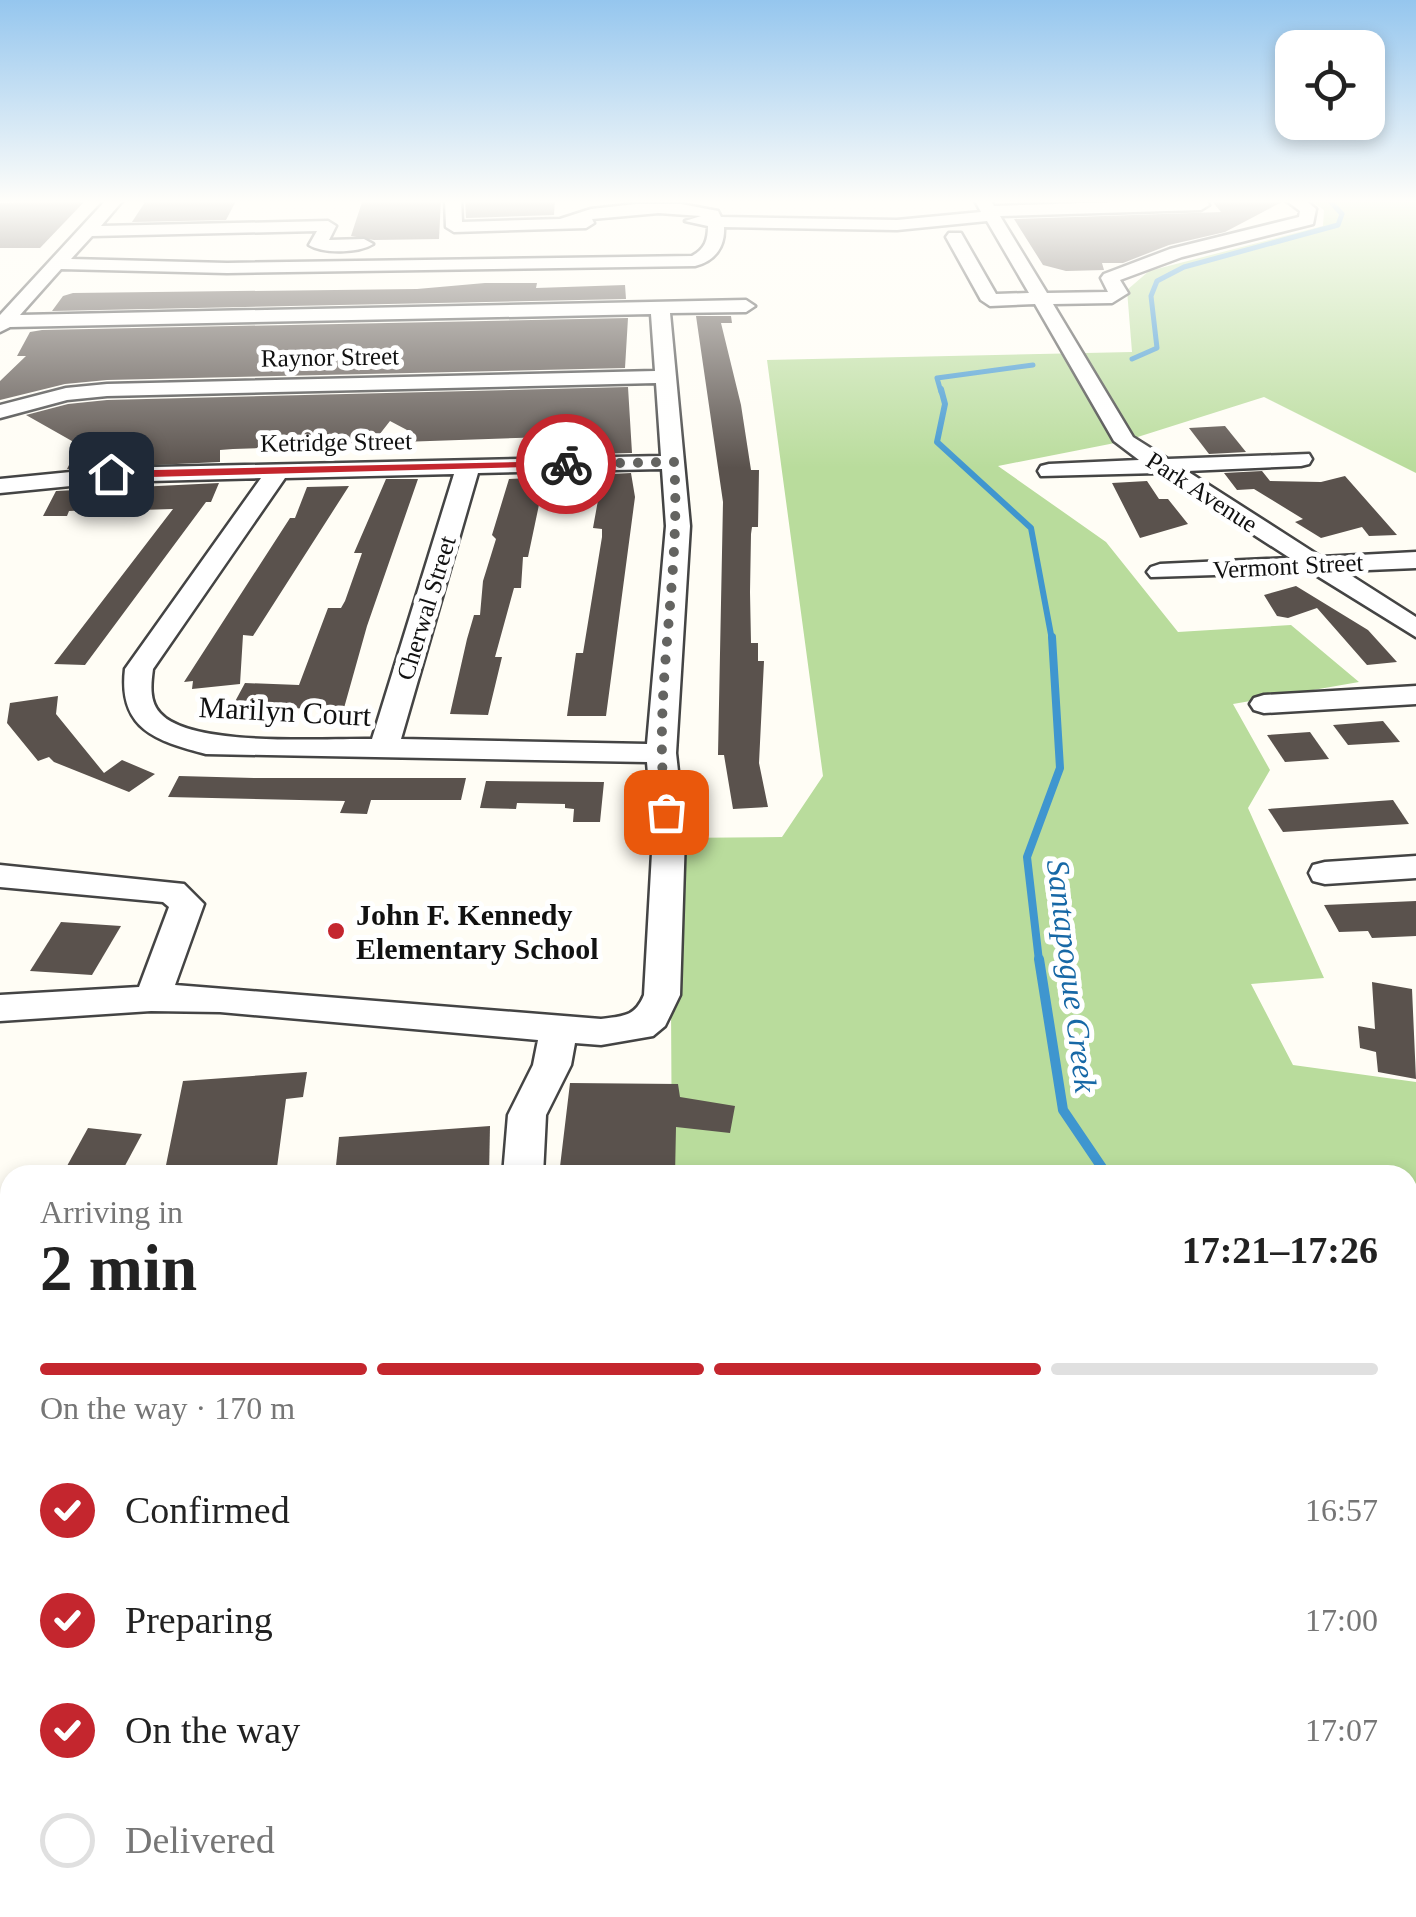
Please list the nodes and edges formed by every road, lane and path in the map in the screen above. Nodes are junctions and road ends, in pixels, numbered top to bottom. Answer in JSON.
{"nodes":[{"id":1,"x":33,"y":288,"type":"edge"},
{"id":2,"x":984,"y":288,"type":"edge"},
{"id":3,"x":1035,"y":288,"type":"edge"},
{"id":4,"x":1116,"y":288,"type":"edge"},
{"id":5,"x":1042,"y":300,"type":"junction"},
{"id":6,"x":746,"y":306,"type":"dead end"},
{"id":7,"x":660,"y":308,"type":"junction"},
{"id":8,"x":2,"y":324,"type":"edge"},
{"id":9,"x":665,"y":377,"type":"junction"},
{"id":10,"x":0,"y":412,"type":"edge"},
{"id":11,"x":1301,"y":460,"type":"dead end"},
{"id":12,"x":674,"y":462,"type":"junction"},
{"id":13,"x":468,"y":466,"type":"junction"},
{"id":14,"x":1162,"y":466,"type":"junction"},
{"id":15,"x":278,"y":471,"type":"junction"},
{"id":16,"x":1049,"y":471,"type":"dead end"},
{"id":17,"x":0,"y":486,"type":"edge"},
{"id":18,"x":1416,"y":560,"type":"edge"},
{"id":19,"x":1315,"y":565,"type":"junction"},
{"id":20,"x":1160,"y":572,"type":"dead end"},
{"id":21,"x":1416,"y":629,"type":"edge"},
{"id":22,"x":1416,"y":695,"type":"edge"},
{"id":23,"x":1264,"y":704,"type":"dead end"},
{"id":24,"x":383,"y":750,"type":"junction"},
{"id":25,"x":661,"y":753,"type":"junction"},
{"id":26,"x":1416,"y":867,"type":"edge"},
{"id":27,"x":1325,"y":873,"type":"dead end"},
{"id":28,"x":0,"y":876,"type":"edge"},
{"id":29,"x":151,"y":998,"type":"junction"},
{"id":30,"x":0,"y":1008,"type":"edge"},
{"id":31,"x":558,"y":1028,"type":"junction"},
{"id":32,"x":524,"y":1165,"type":"edge"}],
"edges":[{"from":1,"to":8,"type":"street"},
{"from":2,"to":5,"type":"street"},
{"from":3,"to":5,"type":"street","name":"Park Avenue"},
{"from":4,"to":5,"type":"street"},
{"from":5,"to":14,"type":"street","name":"Park Avenue"},
{"from":6,"to":7,"type":"street"},
{"from":7,"to":8,"type":"street"},
{"from":7,"to":9,"type":"street"},
{"from":9,"to":10,"type":"street","name":"Raynor Street"},
{"from":9,"to":12,"type":"street"},
{"from":11,"to":14,"type":"street"},
{"from":12,"to":13,"type":"street","name":"Ketridge Street"},
{"from":12,"to":25,"type":"street"},
{"from":13,"to":15,"type":"street","name":"Ketridge Street"},
{"from":13,"to":24,"type":"street","name":"Cherwal Street"},
{"from":14,"to":16,"type":"street"},
{"from":14,"to":19,"type":"street","name":"Park Avenue"},
{"from":15,"to":17,"type":"street","name":"Ketridge Street"},
{"from":15,"to":24,"type":"street","name":"Marilyn Court"},
{"from":18,"to":19,"type":"street","name":"Vermont Street"},
{"from":19,"to":20,"type":"street","name":"Vermont Street"},
{"from":19,"to":21,"type":"street","name":"Park Avenue"},
{"from":22,"to":23,"type":"street"},
{"from":24,"to":25,"type":"street","name":"Marilyn Court"},
{"from":25,"to":31,"type":"street"},
{"from":26,"to":27,"type":"street"},
{"from":28,"to":29,"type":"street"},
{"from":29,"to":30,"type":"street"},
{"from":29,"to":31,"type":"street"},
{"from":31,"to":32,"type":"street"}]}
